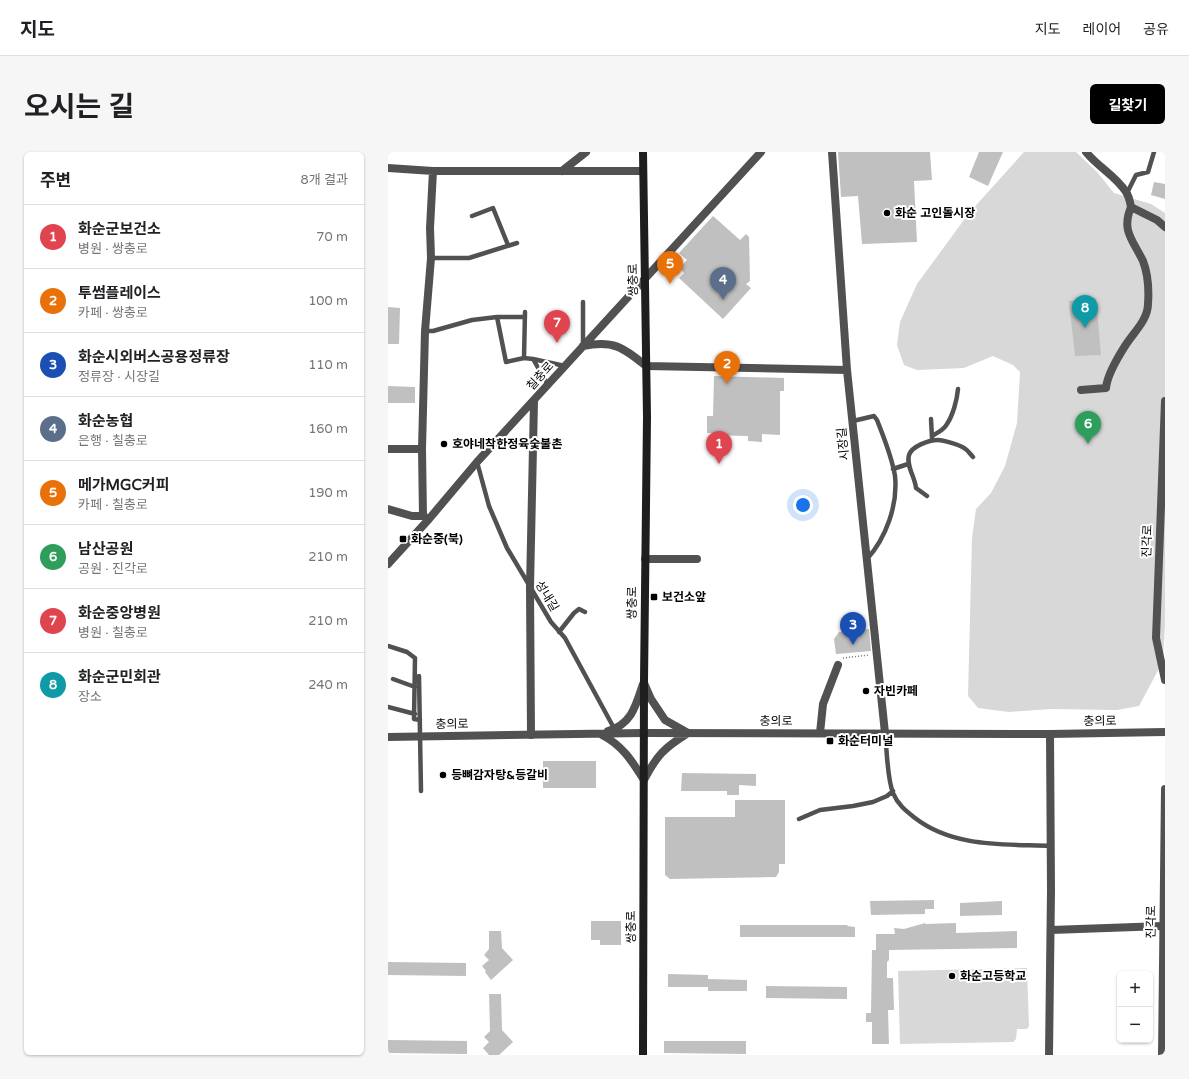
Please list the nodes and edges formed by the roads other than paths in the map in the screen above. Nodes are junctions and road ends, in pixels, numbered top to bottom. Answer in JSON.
{"nodes":[{"id":1,"x":586,"y":152,"type":"edge"},
{"id":2,"x":643,"y":152,"type":"edge"},
{"id":3,"x":760,"y":152,"type":"edge"},
{"id":4,"x":832,"y":152,"type":"edge"},
{"id":5,"x":1086,"y":152,"type":"edge"},
{"id":6,"x":1154,"y":152,"type":"edge"},
{"id":7,"x":388,"y":168,"type":"edge"},
{"id":8,"x":433,"y":171,"type":"junction"},
{"id":9,"x":562,"y":171,"type":"junction"},
{"id":10,"x":643,"y":171,"type":"junction"},
{"id":11,"x":1127,"y":193,"type":"junction"},
{"id":12,"x":1131,"y":207,"type":"junction"},
{"id":13,"x":472,"y":216,"type":"dead end"},
{"id":14,"x":1165,"y":227,"type":"edge"},
{"id":15,"x":517,"y":243,"type":"dead end"},
{"id":16,"x":508,"y":245,"type":"junction"},
{"id":17,"x":431,"y":258,"type":"junction"},
{"id":18,"x":645,"y":277,"type":"junction"},
{"id":19,"x":583,"y":302,"type":"dead end"},
{"id":20,"x":497,"y":317,"type":"junction"},
{"id":21,"x":425,"y":331,"type":"junction"},
{"id":22,"x":583,"y":346,"type":"junction"},
{"id":23,"x":524,"y":358,"type":"junction"},
{"id":24,"x":533,"y":359,"type":"junction"},
{"id":25,"x":564,"y":366,"type":"junction"},
{"id":26,"x":646,"y":366,"type":"junction"},
{"id":27,"x":848,"y":370,"type":"junction"},
{"id":28,"x":548,"y":385,"type":"junction"},
{"id":29,"x":958,"y":389,"type":"dead end"},
{"id":30,"x":1081,"y":390,"type":"dead end"},
{"id":31,"x":534,"y":401,"type":"junction"},
{"id":32,"x":1165,"y":401,"type":"edge"},
{"id":33,"x":931,"y":419,"type":"dead end"},
{"id":34,"x":853,"y":421,"type":"junction"},
{"id":35,"x":932,"y":439,"type":"junction"},
{"id":36,"x":388,"y":449,"type":"edge"},
{"id":37,"x":422,"y":449,"type":"junction"},
{"id":38,"x":973,"y":457,"type":"dead end"},
{"id":39,"x":477,"y":462,"type":"junction"},
{"id":40,"x":908,"y":464,"type":"junction"},
{"id":41,"x":893,"y":469,"type":"junction"},
{"id":42,"x":927,"y":496,"type":"dead end"},
{"id":43,"x":388,"y":509,"type":"edge"},
{"id":44,"x":426,"y":517,"type":"junction"},
{"id":45,"x":645,"y":559,"type":"junction"},
{"id":46,"x":697,"y":559,"type":"dead end"},
{"id":47,"x":867,"y":559,"type":"junction"},
{"id":48,"x":388,"y":564,"type":"edge"},
{"id":49,"x":530,"y":587,"type":"junction"},
{"id":50,"x":585,"y":612,"type":"dead end"},
{"id":51,"x":559,"y":632,"type":"junction"},
{"id":52,"x":388,"y":646,"type":"edge"},
{"id":53,"x":838,"y":665,"type":"road end"},
{"id":54,"x":419,"y":676,"type":"dead end"},
{"id":55,"x":393,"y":680,"type":"dead end"},
{"id":56,"x":1165,"y":680,"type":"edge"},
{"id":57,"x":644,"y":681,"type":"junction"},
{"id":58,"x":415,"y":687,"type":"junction"},
{"id":59,"x":388,"y":707,"type":"edge"},
{"id":60,"x":415,"y":714,"type":"junction"},
{"id":61,"x":420,"y":720,"type":"junction"},
{"id":62,"x":615,"y":731,"type":"junction"},
{"id":63,"x":1165,"y":732,"type":"edge"},
{"id":64,"x":644,"y":733,"type":"junction"},
{"id":65,"x":688,"y":733,"type":"junction"},
{"id":66,"x":820,"y":733,"type":"junction"},
{"id":67,"x":884,"y":733,"type":"junction"},
{"id":68,"x":599,"y":734,"type":"junction"},
{"id":69,"x":1050,"y":734,"type":"junction"},
{"id":70,"x":531,"y":735,"type":"junction"},
{"id":71,"x":420,"y":736,"type":"junction"},
{"id":72,"x":388,"y":737,"type":"edge"},
{"id":73,"x":644,"y":780,"type":"junction"},
{"id":74,"x":1165,"y":789,"type":"edge"},
{"id":75,"x":421,"y":791,"type":"dead end"},
{"id":76,"x":893,"y":792,"type":"junction"},
{"id":77,"x":799,"y":819,"type":"dead end"},
{"id":78,"x":1051,"y":846,"type":"junction"},
{"id":79,"x":1164,"y":926,"type":"edge"},
{"id":80,"x":1051,"y":930,"type":"junction"},
{"id":81,"x":1164,"y":968,"type":"edge"},
{"id":82,"x":643,"y":1055,"type":"edge"},
{"id":83,"x":1049,"y":1055,"type":"edge"},
{"id":84,"x":1162,"y":1055,"type":"edge"}],
"edges":[{"from":1,"to":9,"type":"street"},
{"from":2,"to":10,"type":"main road","name":"쌍충로"},
{"from":3,"to":18,"type":"street","name":"칠충로"},
{"from":4,"to":27,"type":"street","name":"시장길"},
{"from":5,"to":11,"type":"street"},
{"from":6,"to":11,"type":"lane"},
{"from":7,"to":8,"type":"street"},
{"from":8,"to":9,"type":"street"},
{"from":8,"to":17,"type":"street"},
{"from":9,"to":10,"type":"street"},
{"from":10,"to":18,"type":"main road","name":"쌍충로"},
{"from":11,"to":12,"type":"street"},
{"from":12,"to":14,"type":"street"},
{"from":12,"to":30,"type":"street"},
{"from":13,"to":16,"type":"lane"},
{"from":15,"to":16,"type":"lane"},
{"from":16,"to":17,"type":"lane"},
{"from":17,"to":21,"type":"street"},
{"from":18,"to":22,"type":"street","name":"칠충로"},
{"from":18,"to":26,"type":"main road","name":"쌍충로"},
{"from":19,"to":22,"type":"lane"},
{"from":20,"to":21,"type":"lane"},
{"from":20,"to":23,"type":"lane"},
{"from":20,"to":23,"type":"lane"},
{"from":21,"to":37,"type":"street"},
{"from":22,"to":25,"type":"street","name":"칠충로"},
{"from":22,"to":26,"type":"street"},
{"from":23,"to":24,"type":"lane"},
{"from":24,"to":25,"type":"lane"},
{"from":24,"to":28,"type":"lane"},
{"from":25,"to":28,"type":"street","name":"칠충로"},
{"from":26,"to":27,"type":"street"},
{"from":26,"to":45,"type":"main road","name":"쌍충로"},
{"from":27,"to":34,"type":"street","name":"시장길"},
{"from":28,"to":31,"type":"street","name":"칠충로"},
{"from":29,"to":35,"type":"lane"},
{"from":31,"to":39,"type":"street","name":"칠충로"},
{"from":31,"to":49,"type":"street"},
{"from":32,"to":56,"type":"street","name":"진각로"},
{"from":33,"to":35,"type":"lane"},
{"from":34,"to":41,"type":"lane"},
{"from":34,"to":47,"type":"street","name":"시장길"},
{"from":35,"to":38,"type":"lane"},
{"from":35,"to":40,"type":"lane"},
{"from":36,"to":37,"type":"street"},
{"from":37,"to":44,"type":"street"},
{"from":39,"to":44,"type":"street","name":"칠충로"},
{"from":39,"to":49,"type":"lane","name":"성내길"},
{"from":40,"to":41,"type":"lane"},
{"from":40,"to":42,"type":"lane"},
{"from":41,"to":47,"type":"lane"},
{"from":43,"to":44,"type":"street"},
{"from":44,"to":48,"type":"street","name":"칠충로"},
{"from":45,"to":46,"type":"street"},
{"from":45,"to":57,"type":"main road","name":"쌍충로"},
{"from":47,"to":67,"type":"street","name":"시장길"},
{"from":49,"to":51,"type":"lane","name":"성내길"},
{"from":49,"to":70,"type":"street"},
{"from":50,"to":51,"type":"lane"},
{"from":51,"to":62,"type":"lane","name":"성내길"},
{"from":52,"to":58,"type":"lane"},
{"from":53,"to":66,"type":"street"},
{"from":54,"to":61,"type":"lane"},
{"from":55,"to":58,"type":"lane"},
{"from":57,"to":62,"type":"street"},
{"from":57,"to":64,"type":"main road","name":"쌍충로"},
{"from":57,"to":65,"type":"street"},
{"from":58,"to":60,"type":"lane"},
{"from":59,"to":60,"type":"lane"},
{"from":60,"to":61,"type":"lane"},
{"from":61,"to":71,"type":"lane"},
{"from":62,"to":64,"type":"street","name":"충의로"},
{"from":62,"to":68,"type":"street","name":"충의로"},
{"from":63,"to":69,"type":"street","name":"충의로"},
{"from":64,"to":65,"type":"street","name":"충의로"},
{"from":64,"to":73,"type":"main road","name":"쌍충로"},
{"from":65,"to":66,"type":"street","name":"충의로"},
{"from":65,"to":73,"type":"street"},
{"from":66,"to":67,"type":"street","name":"충의로"},
{"from":67,"to":69,"type":"street","name":"충의로"},
{"from":67,"to":76,"type":"lane"},
{"from":68,"to":70,"type":"street","name":"충의로"},
{"from":68,"to":73,"type":"street"},
{"from":69,"to":78,"type":"street"},
{"from":70,"to":71,"type":"street","name":"충의로"},
{"from":71,"to":72,"type":"street","name":"충의로"},
{"from":71,"to":75,"type":"lane"},
{"from":73,"to":82,"type":"main road","name":"쌍충로"},
{"from":74,"to":79,"type":"street","name":"진각로"},
{"from":76,"to":77,"type":"lane"},
{"from":76,"to":78,"type":"lane"},
{"from":78,"to":80,"type":"street"},
{"from":79,"to":80,"type":"street"},
{"from":79,"to":81,"type":"street","name":"진각로"},
{"from":80,"to":83,"type":"street"},
{"from":81,"to":84,"type":"street","name":"진각로"}]}
